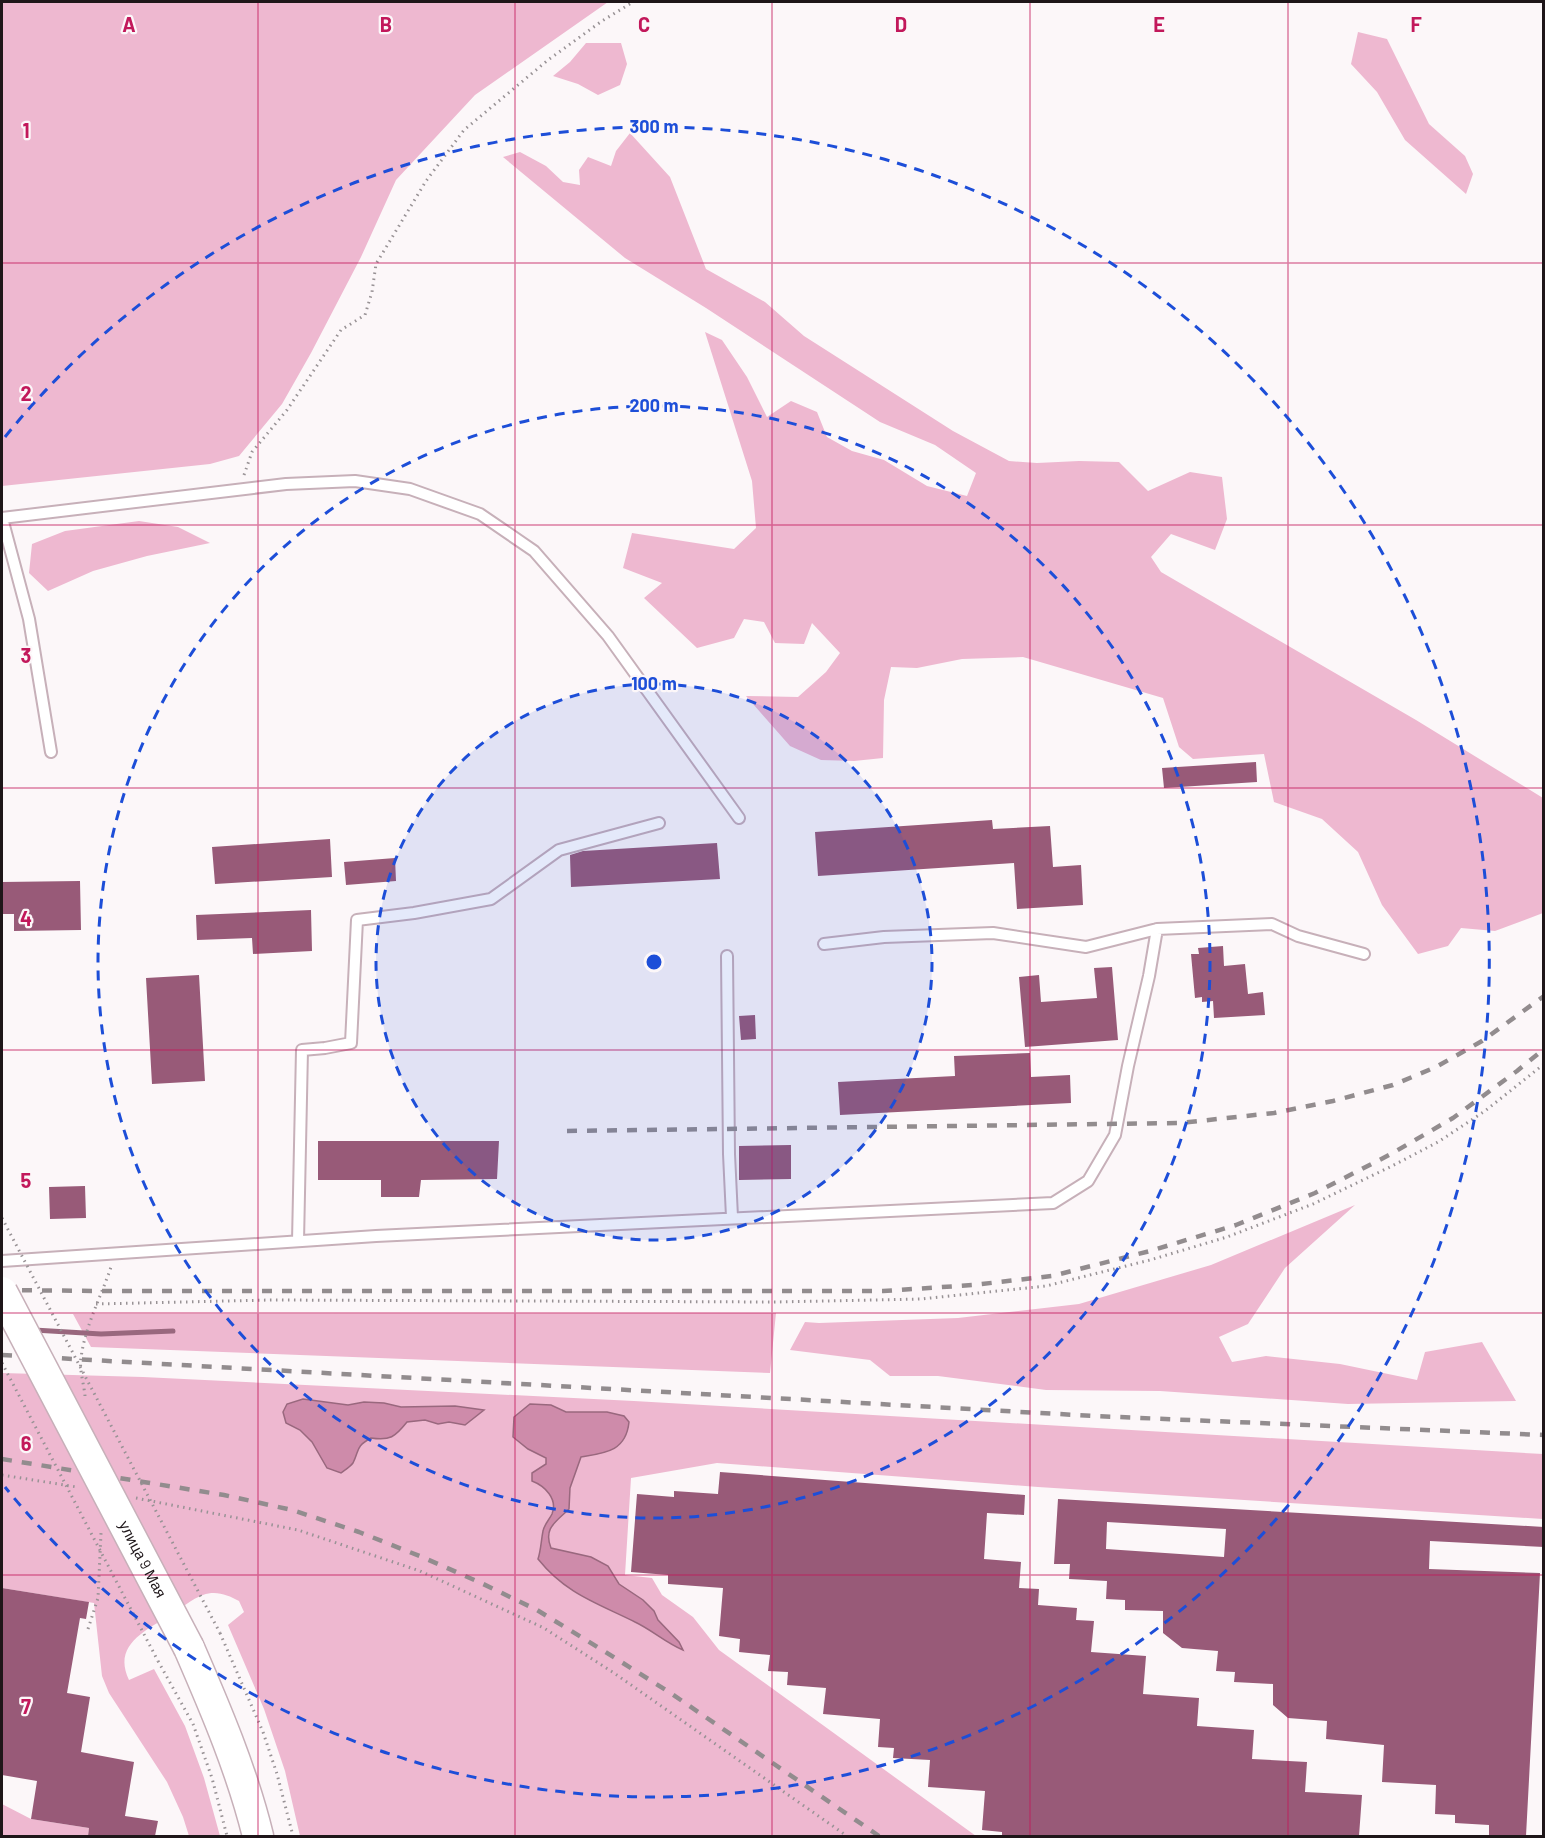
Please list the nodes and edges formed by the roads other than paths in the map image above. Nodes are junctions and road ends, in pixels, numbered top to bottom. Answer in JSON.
{"nodes":[{"id":1,"x":2,"y":518,"type":"edge"},
{"id":2,"x":51,"y":752,"type":"dead end"},
{"id":3,"x":740,"y":818,"type":"dead end"},
{"id":4,"x":659,"y":824,"type":"dead end"},
{"id":5,"x":1157,"y":929,"type":"junction"},
{"id":6,"x":824,"y":944,"type":"dead end"},
{"id":7,"x":1365,"y":954,"type":"dead end"},
{"id":8,"x":727,"y":956,"type":"dead end"},
{"id":9,"x":732,"y":1217,"type":"junction"},
{"id":10,"x":298,"y":1241,"type":"junction"},
{"id":11,"x":2,"y":1261,"type":"edge"},
{"id":12,"x":2,"y":1292,"type":"edge"},
{"id":13,"x":258,"y":1836,"type":"edge"}],
"edges":[{"from":1,"to":2,"type":"lane"},
{"from":1,"to":3,"type":"lane"},
{"from":4,"to":10,"type":"lane"},
{"from":5,"to":6,"type":"lane"},
{"from":5,"to":7,"type":"lane"},
{"from":5,"to":9,"type":"lane"},
{"from":8,"to":9,"type":"lane"},
{"from":9,"to":10,"type":"lane"},
{"from":10,"to":11,"type":"lane"},
{"from":12,"to":13,"type":"main road","name":"улица 9 Мая","bridge":true}]}
